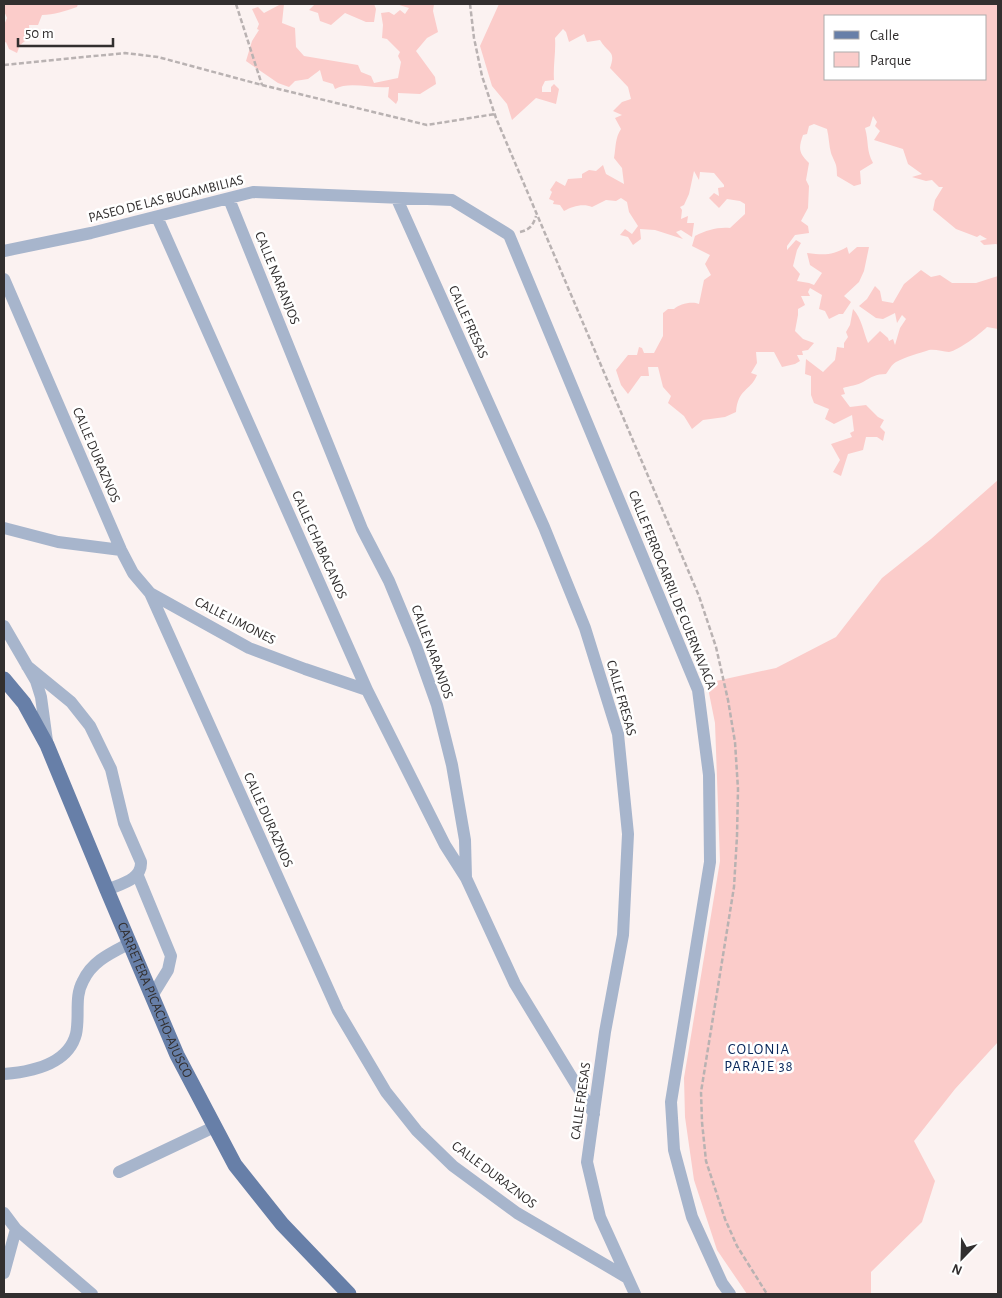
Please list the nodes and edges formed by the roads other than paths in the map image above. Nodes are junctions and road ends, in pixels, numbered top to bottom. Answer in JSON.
{"nodes":[{"id":1,"x":229,"y":198,"type":"junction"},
{"id":2,"x":397,"y":199,"type":"junction"},
{"id":3,"x":156,"y":217,"type":"junction"},
{"id":4,"x":4,"y":251,"type":"edge"},
{"id":5,"x":4,"y":279,"type":"edge"},
{"id":6,"x":4,"y":528,"type":"edge"},
{"id":7,"x":121,"y":550,"type":"junction"},
{"id":8,"x":150,"y":593,"type":"junction"},
{"id":9,"x":4,"y":626,"type":"edge"},
{"id":10,"x":27,"y":666,"type":"junction"},
{"id":11,"x":4,"y":679,"type":"edge"},
{"id":12,"x":367,"y":690,"type":"junction"},
{"id":13,"x":47,"y":745,"type":"junction"},
{"id":14,"x":138,"y":876,"type":"junction"},
{"id":15,"x":466,"y":878,"type":"junction"},
{"id":16,"x":106,"y":890,"type":"junction"},
{"id":17,"x":130,"y":943,"type":"junction"},
{"id":18,"x":152,"y":996,"type":"junction"},
{"id":19,"x":4,"y":1074,"type":"edge"},
{"id":20,"x":594,"y":1114,"type":"junction"},
{"id":21,"x":214,"y":1126,"type":"junction"},
{"id":22,"x":119,"y":1172,"type":"dead end"},
{"id":23,"x":4,"y":1213,"type":"edge"},
{"id":24,"x":16,"y":1229,"type":"junction"},
{"id":25,"x":4,"y":1274,"type":"edge"},
{"id":26,"x":626,"y":1277,"type":"junction"},
{"id":27,"x":92,"y":1294,"type":"edge"},
{"id":28,"x":349,"y":1294,"type":"edge"},
{"id":29,"x":635,"y":1294,"type":"edge"},
{"id":30,"x":730,"y":1294,"type":"edge"}],
"edges":[{"from":1,"to":2,"type":"street","name":"PASEO DE LAS BUGAMBILIAS"},
{"from":1,"to":3,"type":"street","name":"PASEO DE LAS BUGAMBILIAS"},
{"from":1,"to":15,"type":"street","name":"CALLE NARANJOS"},
{"from":2,"to":20,"type":"street","name":"CALLE FRESAS"},
{"from":2,"to":30,"type":"street","name":"CALLE FERROCARRIL DE CUERNAVACA"},
{"from":3,"to":4,"type":"street","name":"PASEO DE LAS BUGAMBILIAS"},
{"from":3,"to":12,"type":"street","name":"CALLE CHABACANOS"},
{"from":5,"to":7,"type":"street","name":"CALLE DURAZNOS"},
{"from":6,"to":7,"type":"street"},
{"from":7,"to":8,"type":"street","name":"CALLE DURAZNOS"},
{"from":8,"to":12,"type":"street","name":"CALLE LIMONES"},
{"from":8,"to":26,"type":"street","name":"CALLE DURAZNOS"},
{"from":9,"to":10,"type":"street"},
{"from":10,"to":13,"type":"street"},
{"from":10,"to":14,"type":"street"},
{"from":11,"to":13,"type":"main road","name":"CARRETERA PICACHO-AJUSCO"},
{"from":12,"to":15,"type":"street","name":"CALLE CHABACANOS"},
{"from":13,"to":16,"type":"main road","name":"CARRETERA PICACHO-AJUSCO"},
{"from":14,"to":16,"type":"street"},
{"from":14,"to":18,"type":"street"},
{"from":15,"to":20,"type":"street","name":"CALLE NARANJOS"},
{"from":16,"to":17,"type":"main road","name":"CARRETERA PICACHO-AJUSCO"},
{"from":17,"to":18,"type":"main road","name":"CARRETERA PICACHO-AJUSCO"},
{"from":17,"to":19,"type":"street"},
{"from":18,"to":21,"type":"main road","name":"CARRETERA PICACHO-AJUSCO"},
{"from":20,"to":26,"type":"street","name":"CALLE FRESAS"},
{"from":21,"to":22,"type":"street"},
{"from":21,"to":28,"type":"main road","name":"CARRETERA PICACHO-AJUSCO"},
{"from":23,"to":24,"type":"street"},
{"from":24,"to":25,"type":"street"},
{"from":24,"to":27,"type":"street"},
{"from":26,"to":29,"type":"street","name":"CALLE FRESAS"}]}
